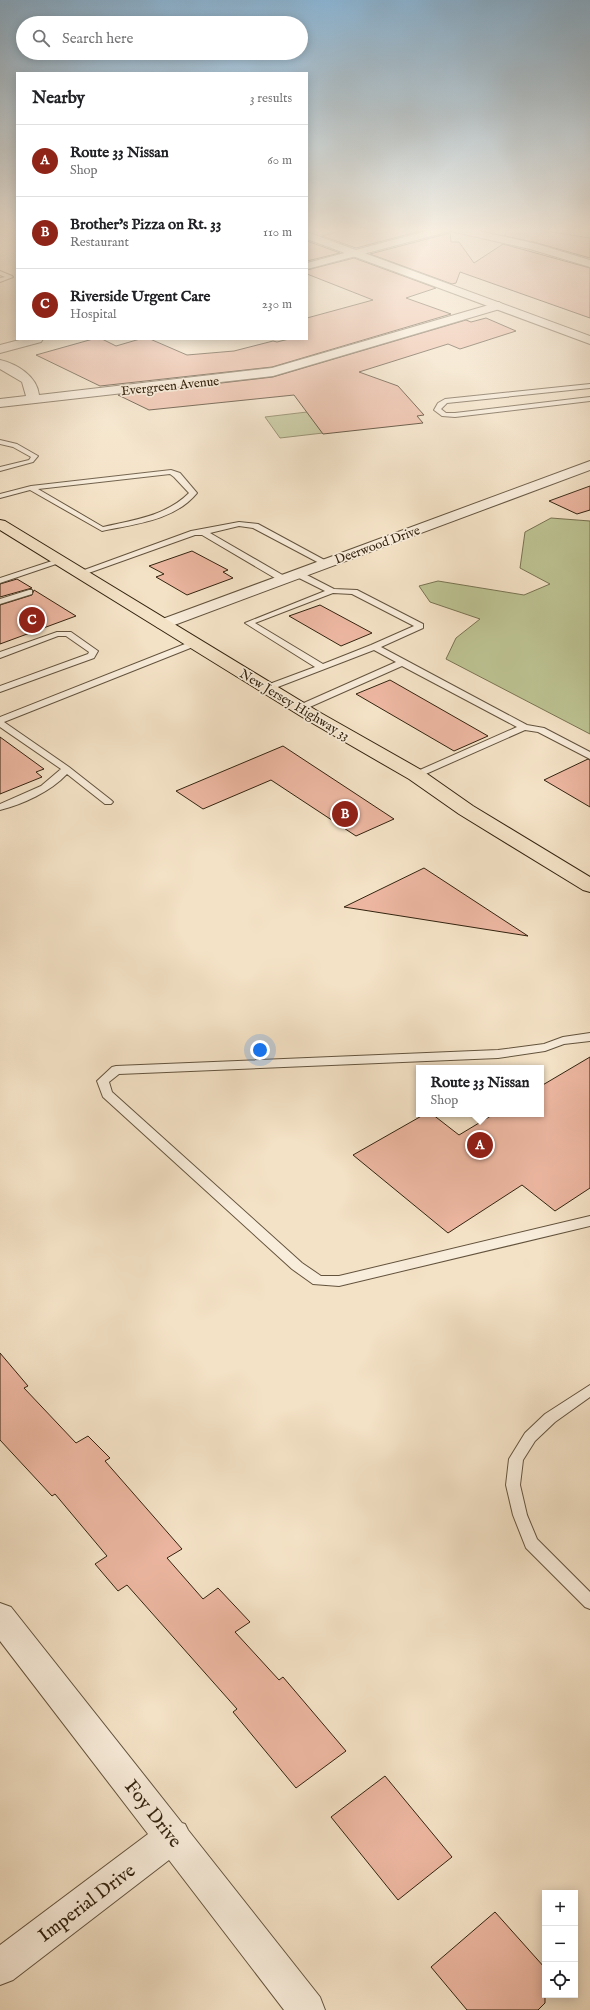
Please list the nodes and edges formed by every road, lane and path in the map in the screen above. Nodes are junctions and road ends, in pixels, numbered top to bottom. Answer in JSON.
{"nodes":[{"id":1,"x":441,"y":323,"type":"edge"},
{"id":2,"x":543,"y":323,"type":"edge"},
{"id":3,"x":33,"y":340,"type":"edge"},
{"id":4,"x":590,"y":340,"type":"edge"},
{"id":5,"x":0,"y":349,"type":"edge"},
{"id":6,"x":0,"y":364,"type":"edge"},
{"id":7,"x":590,"y":386,"type":"edge"},
{"id":8,"x":33,"y":399,"type":"junction"},
{"id":9,"x":590,"y":399,"type":"edge"},
{"id":10,"x":0,"y":403,"type":"edge"},
{"id":11,"x":0,"y":442,"type":"edge"},
{"id":12,"x":590,"y":465,"type":"edge"},
{"id":13,"x":0,"y":469,"type":"edge"},
{"id":14,"x":31,"y":488,"type":"junction"},
{"id":15,"x":0,"y":496,"type":"edge"},
{"id":16,"x":0,"y":524,"type":"edge"},
{"id":17,"x":204,"y":533,"type":"junction"},
{"id":18,"x":61,"y":561,"type":"junction"},
{"id":19,"x":326,"y":563,"type":"junction"},
{"id":20,"x":80,"y":573,"type":"junction"},
{"id":21,"x":298,"y":574,"type":"junction"},
{"id":22,"x":283,"y":580,"type":"junction"},
{"id":23,"x":0,"y":581,"type":"edge"},
{"id":24,"x":332,"y":591,"type":"junction"},
{"id":25,"x":29,"y":592,"type":"dead end"},
{"id":26,"x":0,"y":602,"type":"edge"},
{"id":27,"x":163,"y":624,"type":"junction"},
{"id":28,"x":195,"y":643,"type":"junction"},
{"id":29,"x":374,"y":646,"type":"junction"},
{"id":30,"x":2,"y":652,"type":"edge"},
{"id":31,"x":401,"y":663,"type":"junction"},
{"id":32,"x":322,"y":667,"type":"junction"},
{"id":33,"x":267,"y":688,"type":"junction"},
{"id":34,"x":0,"y":689,"type":"edge"},
{"id":35,"x":300,"y":708,"type":"junction"},
{"id":36,"x":0,"y":721,"type":"edge"},
{"id":37,"x":524,"y":727,"type":"junction"},
{"id":38,"x":590,"y":756,"type":"edge"},
{"id":39,"x":66,"y":769,"type":"junction"},
{"id":40,"x":416,"y":775,"type":"junction"},
{"id":41,"x":108,"y":802,"type":"dead end"},
{"id":42,"x":0,"y":807,"type":"edge"},
{"id":43,"x":590,"y":886,"type":"edge"},
{"id":44,"x":590,"y":1037,"type":"edge"},
{"id":45,"x":590,"y":1221,"type":"edge"},
{"id":46,"x":590,"y":1390,"type":"edge"},
{"id":47,"x":590,"y":1602,"type":"edge"},
{"id":48,"x":0,"y":1618,"type":"edge"},
{"id":49,"x":173,"y":1836,"type":"junction"},
{"id":50,"x":0,"y":1967,"type":"edge"},
{"id":51,"x":307,"y":2010,"type":"edge"}],
"edges":[{"from":1,"to":8,"type":"street","name":"Evergreen Avenue"},
{"from":2,"to":4,"type":"street"},
{"from":3,"to":5,"type":"street"},
{"from":6,"to":8,"type":"street"},
{"from":7,"to":9,"type":"lane"},
{"from":8,"to":10,"type":"street","name":"Evergreen Avenue"},
{"from":11,"to":13,"type":"lane"},
{"from":12,"to":19,"type":"street","name":"Deerwood Drive"},
{"from":14,"to":14,"type":"lane"},
{"from":14,"to":15,"type":"lane"},
{"from":16,"to":18,"type":"main road","name":"New Jersey Highway 33"},
{"from":17,"to":19,"type":"lane"},
{"from":17,"to":20,"type":"lane"},
{"from":17,"to":22,"type":"lane"},
{"from":18,"to":20,"type":"main road","name":"New Jersey Highway 33"},
{"from":18,"to":23,"type":"lane"},
{"from":19,"to":21,"type":"street","name":"Deerwood Drive"},
{"from":20,"to":27,"type":"main road","name":"New Jersey Highway 33"},
{"from":21,"to":22,"type":"street","name":"Deerwood Drive"},
{"from":21,"to":24,"type":"lane"},
{"from":22,"to":27,"type":"street","name":"Deerwood Drive"},
{"from":24,"to":29,"type":"lane"},
{"from":24,"to":32,"type":"lane"},
{"from":25,"to":26,"type":"lane"},
{"from":27,"to":28,"type":"main road","name":"New Jersey Highway 33"},
{"from":28,"to":33,"type":"main road","name":"New Jersey Highway 33"},
{"from":28,"to":36,"type":"lane"},
{"from":29,"to":31,"type":"lane"},
{"from":29,"to":32,"type":"lane"},
{"from":30,"to":34,"type":"lane"},
{"from":31,"to":35,"type":"lane"},
{"from":31,"to":37,"type":"lane"},
{"from":32,"to":33,"type":"lane"},
{"from":33,"to":35,"type":"main road","name":"New Jersey Highway 33"},
{"from":35,"to":40,"type":"main road","name":"New Jersey Highway 33"},
{"from":36,"to":39,"type":"lane"},
{"from":37,"to":38,"type":"lane"},
{"from":37,"to":40,"type":"lane"},
{"from":39,"to":41,"type":"lane"},
{"from":39,"to":42,"type":"lane"},
{"from":40,"to":43,"type":"main road","name":"New Jersey Highway 33"},
{"from":44,"to":45,"type":"lane"},
{"from":46,"to":47,"type":"lane"},
{"from":48,"to":49,"type":"street","name":"Foy Drive"},
{"from":49,"to":50,"type":"street","name":"Imperial Drive"},
{"from":49,"to":51,"type":"street","name":"Foy Drive"}]}
